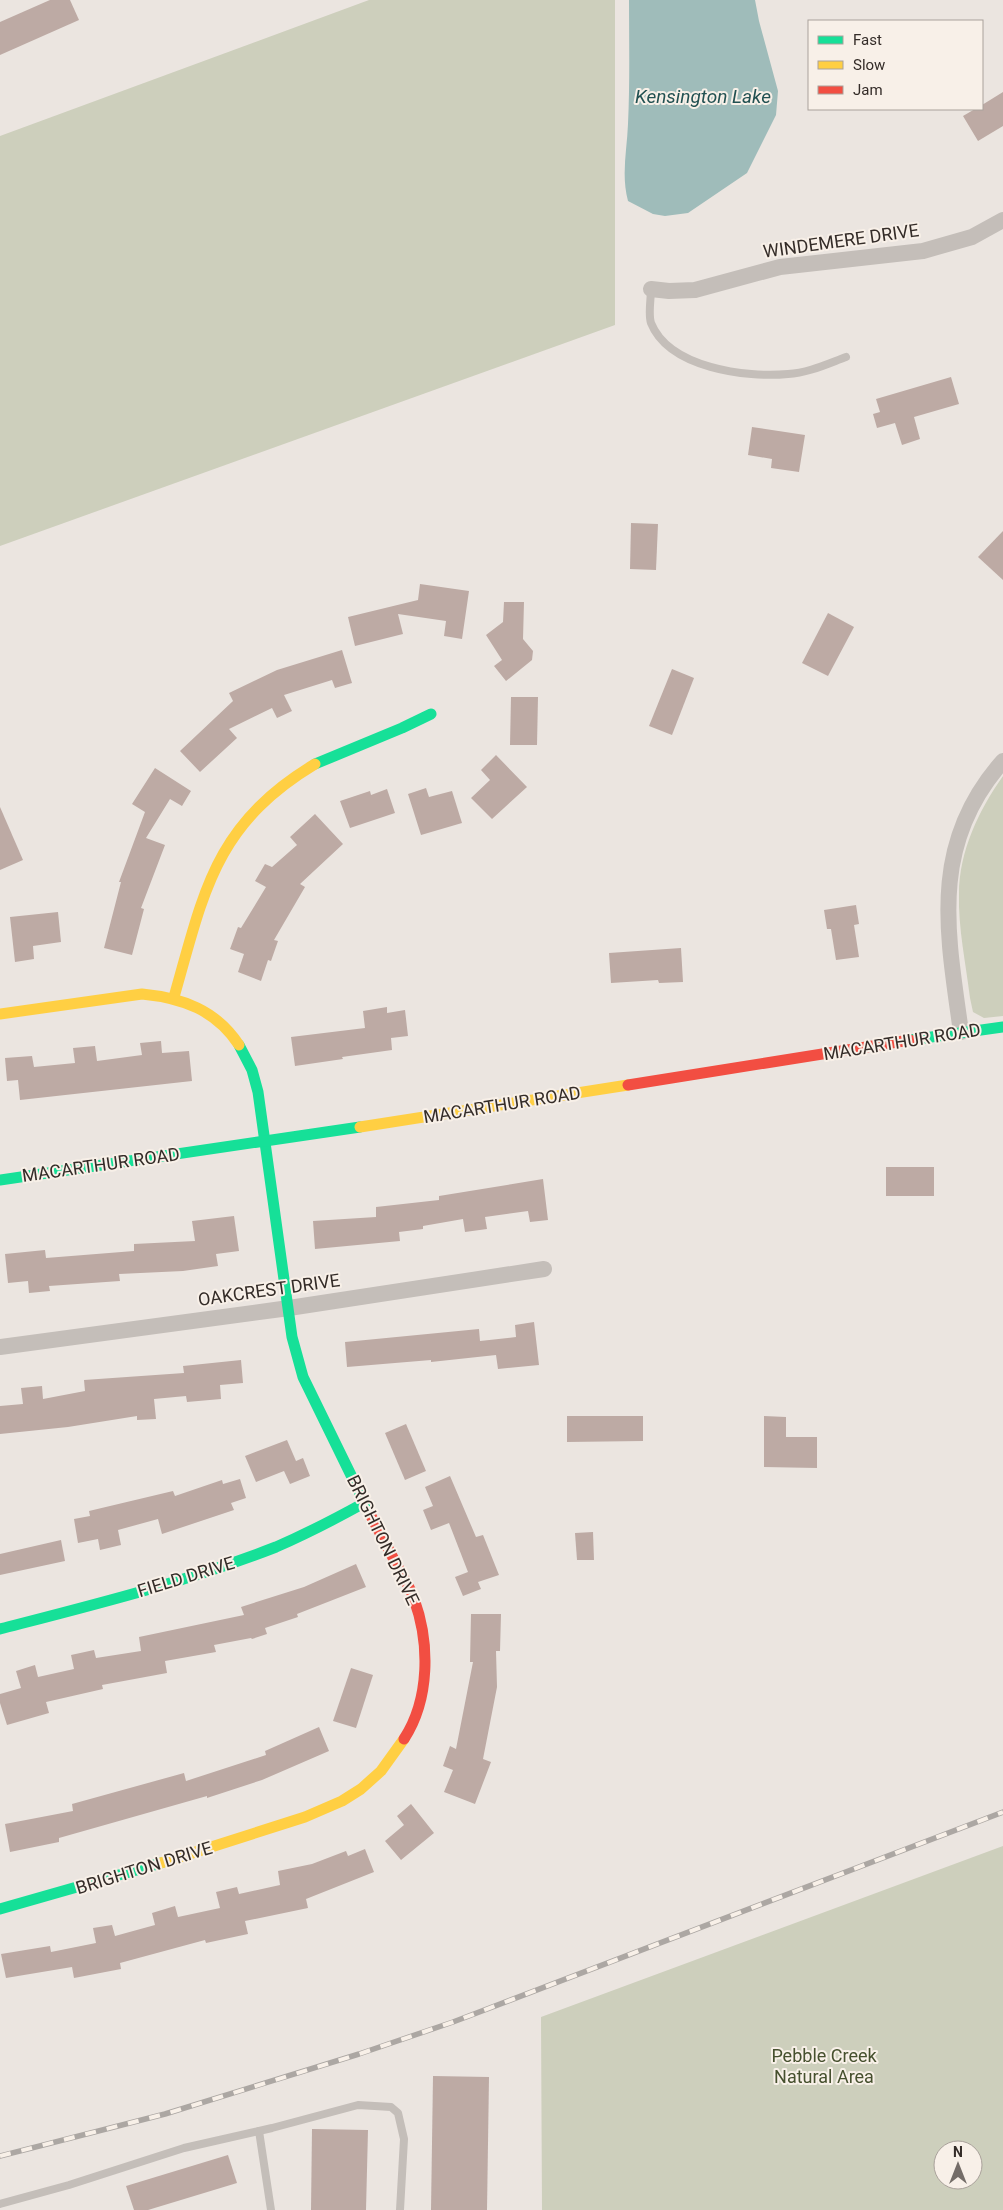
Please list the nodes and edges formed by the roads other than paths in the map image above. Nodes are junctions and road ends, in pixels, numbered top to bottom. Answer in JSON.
{"nodes":[{"id":1,"x":1003,"y":220,"type":"edge"},
{"id":2,"x":651,"y":289,"type":"joint"},
{"id":3,"x":846,"y":357,"type":"dead end"},
{"id":4,"x":432,"y":714,"type":"dead end"},
{"id":5,"x":1003,"y":761,"type":"edge"},
{"id":6,"x":174,"y":998,"type":"junction"},
{"id":7,"x":0,"y":1014,"type":"edge"},
{"id":8,"x":1003,"y":1027,"type":"edge"},
{"id":9,"x":961,"y":1032,"type":"junction"},
{"id":10,"x":265,"y":1142,"type":"junction"},
{"id":11,"x":0,"y":1180,"type":"edge"},
{"id":12,"x":544,"y":1269,"type":"dead end"},
{"id":13,"x":289,"y":1308,"type":"junction"},
{"id":14,"x":0,"y":1347,"type":"edge"},
{"id":15,"x":364,"y":1503,"type":"junction"},
{"id":16,"x":0,"y":1629,"type":"edge"},
{"id":17,"x":0,"y":1909,"type":"edge"},
{"id":18,"x":259,"y":2131,"type":"junction"},
{"id":19,"x":13,"y":2201,"type":"junction"},
{"id":20,"x":0,"y":2204,"type":"edge"},
{"id":21,"x":14,"y":2210,"type":"edge"},
{"id":22,"x":271,"y":2210,"type":"edge"},
{"id":23,"x":400,"y":2210,"type":"edge"}],
"edges":[{"from":1,"to":2,"type":"street","name":"WINDEMERE DRIVE"},
{"from":2,"to":3,"type":"lane"},
{"from":4,"to":6,"type":"street"},
{"from":5,"to":9,"type":"street"},
{"from":6,"to":7,"type":"street","name":"BRIGHTON DRIVE"},
{"from":6,"to":10,"type":"street","name":"BRIGHTON DRIVE"},
{"from":8,"to":9,"type":"street","name":"MACARTHUR ROAD"},
{"from":9,"to":10,"type":"street","name":"MACARTHUR ROAD"},
{"from":10,"to":11,"type":"street","name":"MACARTHUR ROAD"},
{"from":10,"to":13,"type":"street","name":"BRIGHTON DRIVE"},
{"from":12,"to":13,"type":"street","name":"OAKCREST DRIVE"},
{"from":13,"to":14,"type":"street","name":"OAKCREST DRIVE"},
{"from":13,"to":15,"type":"street","name":"BRIGHTON DRIVE"},
{"from":15,"to":16,"type":"street","name":"FIELD DRIVE"},
{"from":15,"to":17,"type":"street","name":"BRIGHTON DRIVE"},
{"from":18,"to":19,"type":"lane"},
{"from":18,"to":22,"type":"lane"},
{"from":18,"to":23,"type":"lane"},
{"from":19,"to":20,"type":"lane"},
{"from":19,"to":21,"type":"lane"}]}
